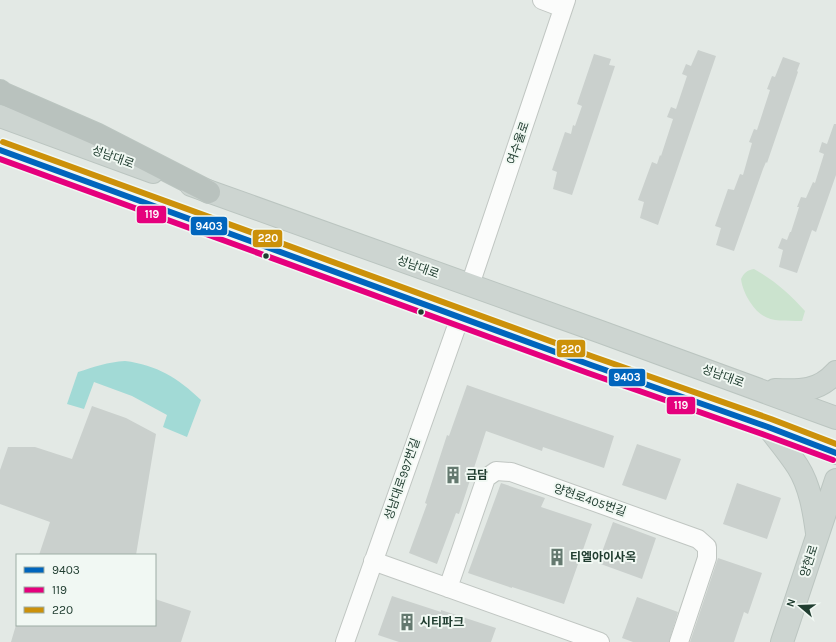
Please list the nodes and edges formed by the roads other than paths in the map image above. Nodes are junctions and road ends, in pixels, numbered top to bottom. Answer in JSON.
{"nodes":[{"id":1,"x":542,"y":0,"type":"edge"},
{"id":2,"x":564,"y":4,"type":"edge"},
{"id":3,"x":0,"y":91,"type":"edge"},
{"id":4,"x":0,"y":116,"type":"edge"},
{"id":5,"x":0,"y":150,"type":"edge"},
{"id":6,"x":0,"y":160,"type":"edge"},
{"id":7,"x":34,"y":162,"type":"junction"},
{"id":8,"x":210,"y":192,"type":"junction"},
{"id":9,"x":470,"y":285,"type":"junction"},
{"id":10,"x":460,"y":317,"type":"junction"},
{"id":11,"x":836,"y":372,"type":"edge"},
{"id":12,"x":758,"y":389,"type":"junction"},
{"id":13,"x":836,"y":418,"type":"edge"},
{"id":14,"x":768,"y":427,"type":"junction"},
{"id":15,"x":836,"y":453,"type":"edge"},
{"id":16,"x":836,"y":480,"type":"edge"},
{"id":17,"x":817,"y":536,"type":"junction"},
{"id":18,"x":373,"y":561,"type":"junction"},
{"id":19,"x":448,"y":588,"type":"junction"},
{"id":20,"x":345,"y":642,"type":"edge"},
{"id":21,"x":600,"y":642,"type":"edge"},
{"id":22,"x":679,"y":642,"type":"edge"},
{"id":23,"x":782,"y":642,"type":"edge"}],
"edges":[{"from":1,"to":2,"type":"street"},
{"from":2,"to":9,"type":"street","name":"여수울로"},
{"from":3,"to":8,"type":"highway"},
{"from":4,"to":8,"type":"main road","name":"성남대로"},
{"from":5,"to":7,"type":"main road"},
{"from":6,"to":7,"type":"main road"},
{"from":7,"to":10,"type":"main road"},
{"from":8,"to":9,"type":"main road","name":"성남대로"},
{"from":9,"to":12,"type":"main road","name":"성남대로"},
{"from":10,"to":14,"type":"main road"},
{"from":10,"to":18,"type":"street","name":"성남대로997번길"},
{"from":11,"to":12,"type":"main road"},
{"from":12,"to":13,"type":"main road","name":"성남대로"},
{"from":14,"to":15,"type":"main road"},
{"from":14,"to":17,"type":"main road"},
{"from":16,"to":17,"type":"main road","name":"양현로"},
{"from":17,"to":23,"type":"main road","name":"양현로"},
{"from":18,"to":19,"type":"street"},
{"from":18,"to":20,"type":"street","name":"성남대로997번길"},
{"from":19,"to":21,"type":"street"},
{"from":19,"to":22,"type":"street","name":"양현로405번길"}]}
